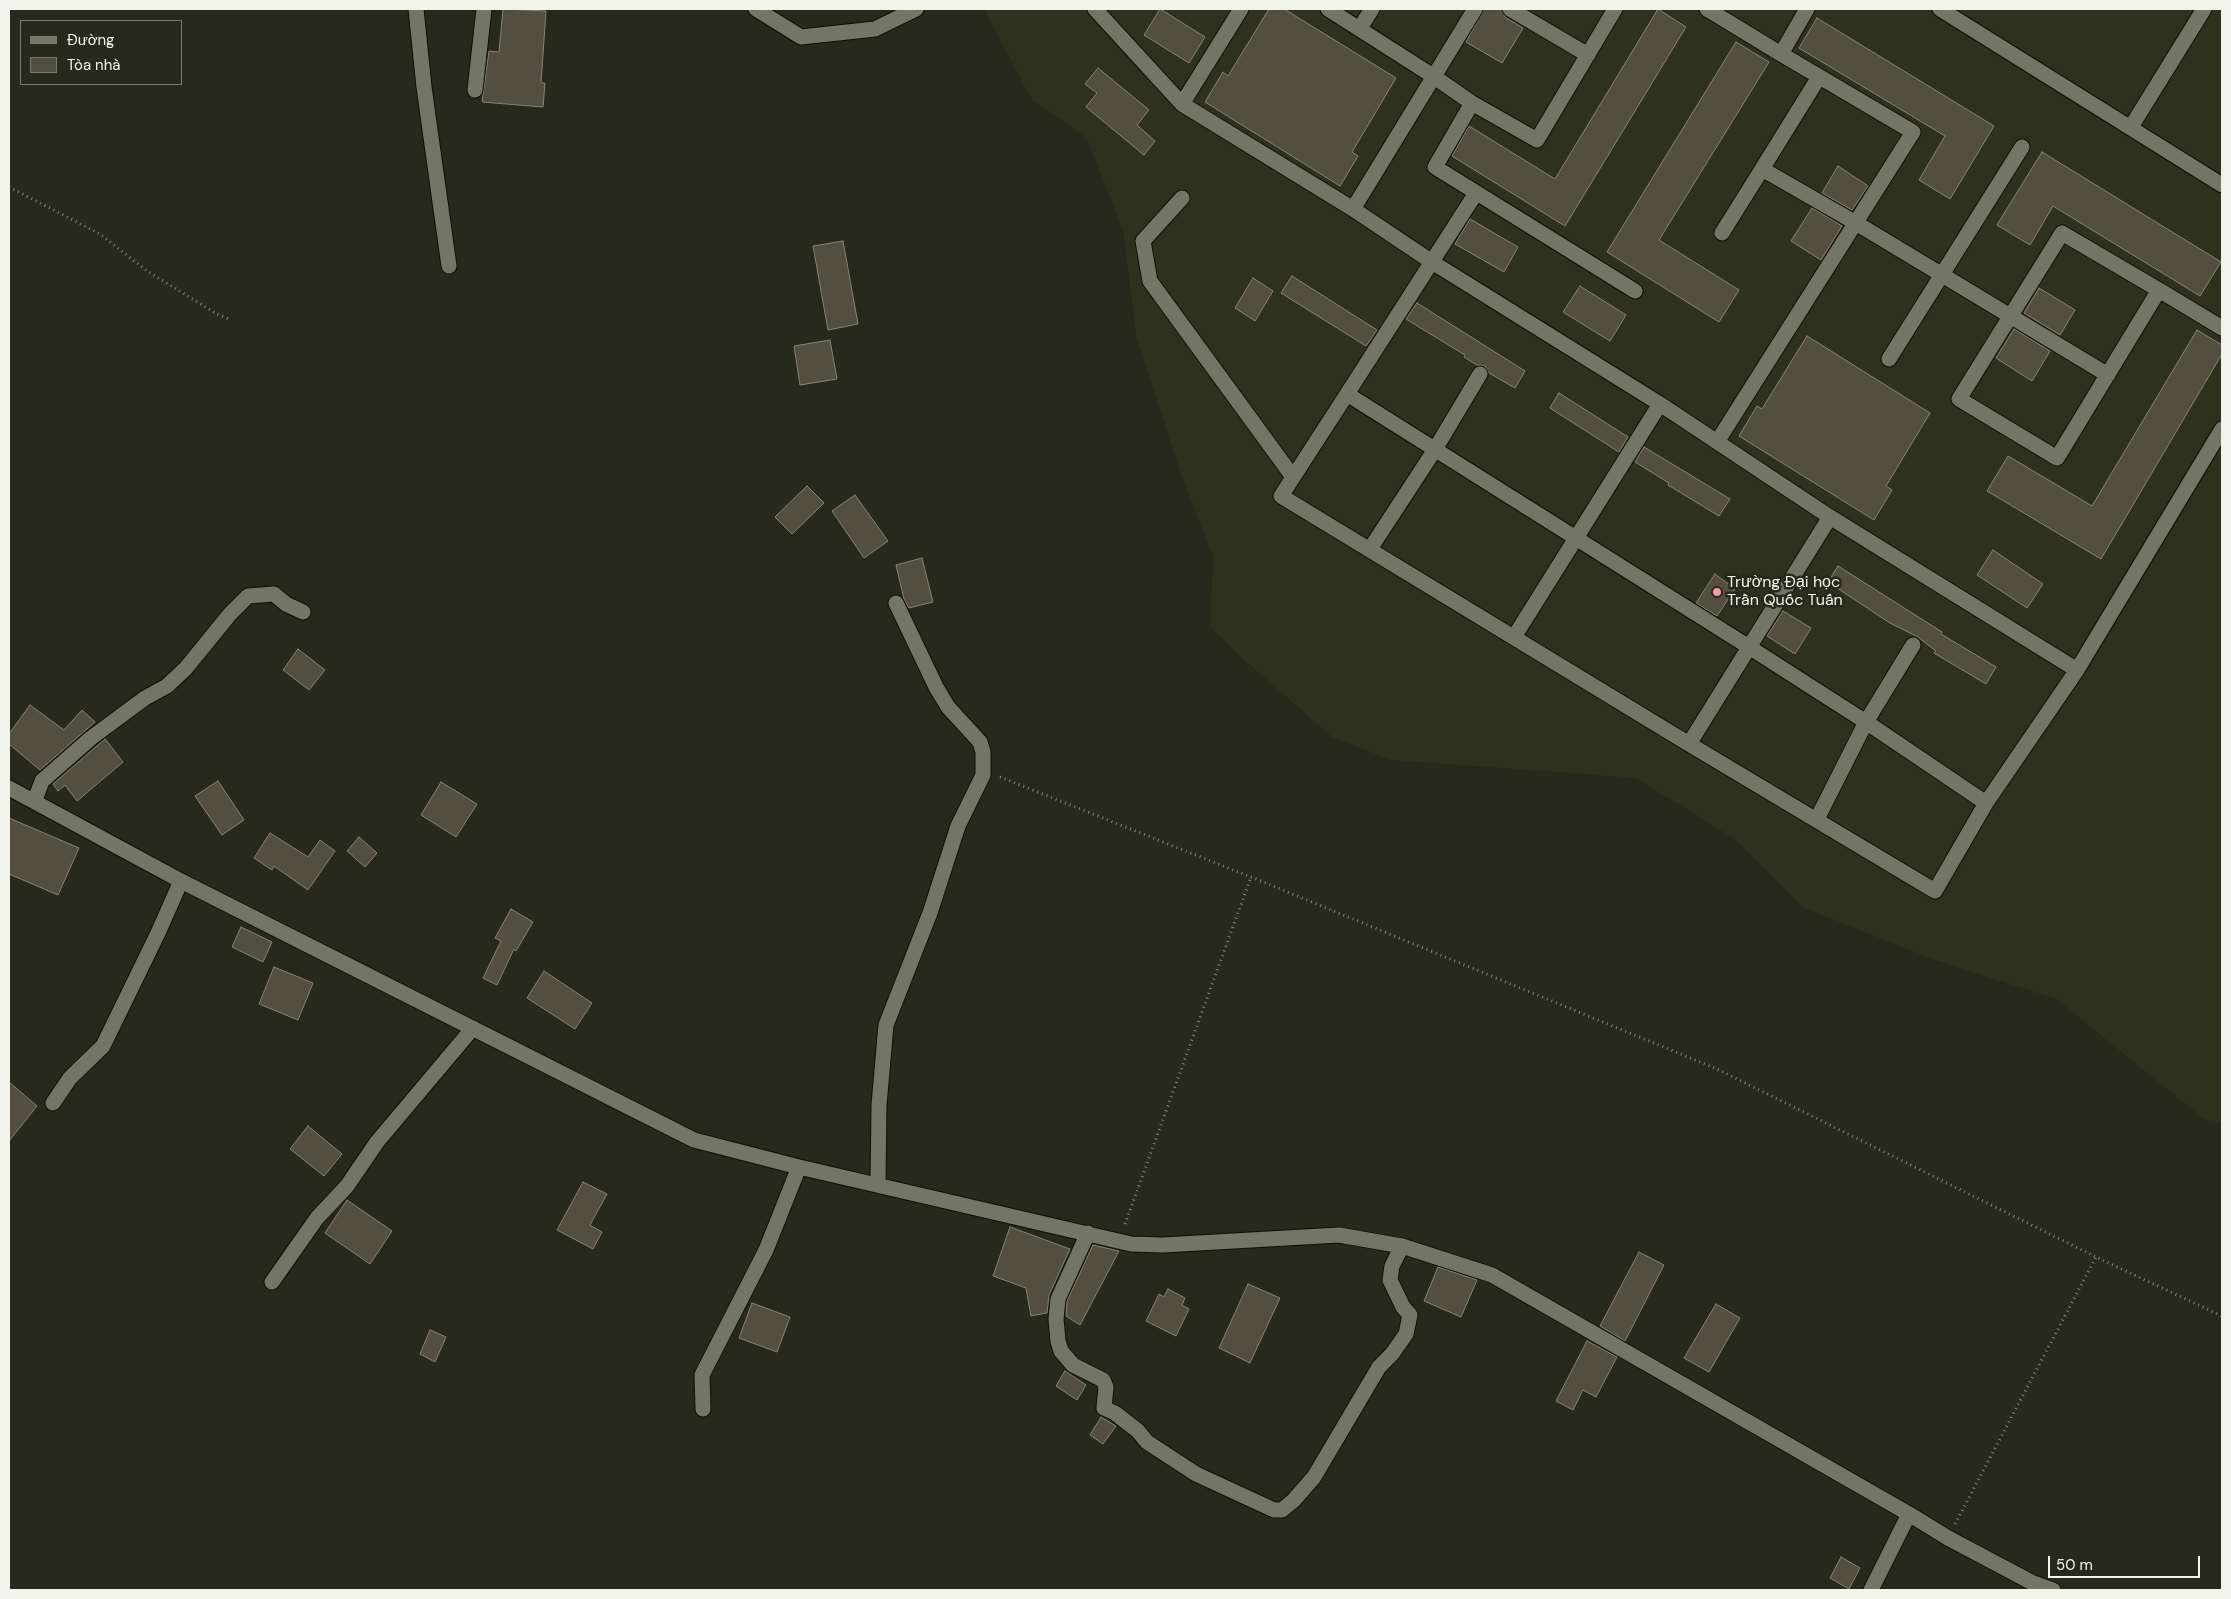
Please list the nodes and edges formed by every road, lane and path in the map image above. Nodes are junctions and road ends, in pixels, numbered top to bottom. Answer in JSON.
{"nodes":[{"id":1,"x":416,"y":9,"type":"edge"},
{"id":2,"x":484,"y":9,"type":"edge"},
{"id":3,"x":756,"y":9,"type":"edge"},
{"id":4,"x":916,"y":9,"type":"edge"},
{"id":5,"x":1094,"y":9,"type":"edge"},
{"id":6,"x":1241,"y":9,"type":"edge"},
{"id":7,"x":1328,"y":9,"type":"edge"},
{"id":8,"x":1372,"y":9,"type":"edge"},
{"id":9,"x":1474,"y":9,"type":"edge"},
{"id":10,"x":1510,"y":9,"type":"edge"},
{"id":11,"x":1615,"y":9,"type":"edge"},
{"id":12,"x":1707,"y":9,"type":"edge"},
{"id":13,"x":1807,"y":9,"type":"edge"},
{"id":14,"x":1940,"y":9,"type":"edge"},
{"id":15,"x":2204,"y":9,"type":"edge"},
{"id":16,"x":1360,"y":28,"type":"junction"},
{"id":17,"x":1781,"y":54,"type":"junction"},
{"id":18,"x":1588,"y":55,"type":"junction"},
{"id":19,"x":1433,"y":76,"type":"junction"},
{"id":20,"x":1819,"y":77,"type":"junction"},
{"id":21,"x":475,"y":90,"type":"dead end"},
{"id":22,"x":1472,"y":103,"type":"junction"},
{"id":23,"x":1182,"y":104,"type":"junction"},
{"id":24,"x":2131,"y":127,"type":"junction"},
{"id":25,"x":2022,"y":147,"type":"dead end"},
{"id":26,"x":1762,"y":169,"type":"junction"},
{"id":27,"x":2222,"y":185,"type":"edge"},
{"id":28,"x":9,"y":187,"type":"edge"},
{"id":29,"x":1476,"y":193,"type":"junction"},
{"id":30,"x":1182,"y":198,"type":"dead end"},
{"id":31,"x":1353,"y":209,"type":"junction"},
{"id":32,"x":1856,"y":222,"type":"junction"},
{"id":33,"x":1722,"y":232,"type":"dead end"},
{"id":34,"x":1432,"y":262,"type":"junction"},
{"id":35,"x":449,"y":266,"type":"dead end"},
{"id":36,"x":1942,"y":275,"type":"junction"},
{"id":37,"x":2159,"y":290,"type":"junction"},
{"id":38,"x":1635,"y":291,"type":"dead end"},
{"id":39,"x":2011,"y":316,"type":"junction"},
{"id":40,"x":231,"y":320,"type":"dead end"},
{"id":41,"x":2222,"y":328,"type":"edge"},
{"id":42,"x":1890,"y":359,"type":"dead end"},
{"id":43,"x":1480,"y":374,"type":"dead end"},
{"id":44,"x":2108,"y":376,"type":"junction"},
{"id":45,"x":1347,"y":394,"type":"junction"},
{"id":46,"x":1660,"y":404,"type":"junction"},
{"id":47,"x":2222,"y":429,"type":"edge"},
{"id":48,"x":1717,"y":442,"type":"junction"},
{"id":49,"x":1434,"y":450,"type":"junction"},
{"id":50,"x":1294,"y":477,"type":"junction"},
{"id":51,"x":1830,"y":517,"type":"junction"},
{"id":52,"x":1575,"y":538,"type":"junction"},
{"id":53,"x":1370,"y":549,"type":"junction"},
{"id":54,"x":896,"y":603,"type":"dead end"},
{"id":55,"x":303,"y":612,"type":"dead end"},
{"id":56,"x":1514,"y":637,"type":"junction"},
{"id":57,"x":1913,"y":645,"type":"dead end"},
{"id":58,"x":1749,"y":647,"type":"junction"},
{"id":59,"x":2077,"y":670,"type":"junction"},
{"id":60,"x":1866,"y":722,"type":"junction"},
{"id":61,"x":1689,"y":744,"type":"junction"},
{"id":62,"x":983,"y":771,"type":"junction"},
{"id":63,"x":9,"y":788,"type":"edge"},
{"id":64,"x":35,"y":800,"type":"junction"},
{"id":65,"x":1986,"y":803,"type":"junction"},
{"id":66,"x":1817,"y":819,"type":"junction"},
{"id":67,"x":1251,"y":877,"type":"junction"},
{"id":68,"x":181,"y":881,"type":"junction"},
{"id":69,"x":473,"y":1028,"type":"junction"},
{"id":70,"x":53,"y":1103,"type":"dead end"},
{"id":71,"x":799,"y":1167,"type":"junction"},
{"id":72,"x":878,"y":1184,"type":"junction"},
{"id":73,"x":1088,"y":1234,"type":"junction"},
{"id":74,"x":1118,"y":1241,"type":"junction"},
{"id":75,"x":1402,"y":1246,"type":"junction"},
{"id":76,"x":2096,"y":1257,"type":"junction"},
{"id":77,"x":272,"y":1282,"type":"dead end"},
{"id":78,"x":2222,"y":1316,"type":"edge"},
{"id":79,"x":703,"y":1409,"type":"dead end"},
{"id":80,"x":1909,"y":1514,"type":"junction"},
{"id":81,"x":1948,"y":1538,"type":"junction"},
{"id":82,"x":1871,"y":1590,"type":"edge"},
{"id":83,"x":2053,"y":1590,"type":"edge"}],
"edges":[{"from":1,"to":35,"type":"street"},
{"from":2,"to":21,"type":"street"},
{"from":3,"to":4,"type":"street"},
{"from":5,"to":23,"type":"street"},
{"from":6,"to":23,"type":"street"},
{"from":7,"to":16,"type":"street"},
{"from":8,"to":16,"type":"street"},
{"from":9,"to":19,"type":"street"},
{"from":10,"to":18,"type":"street"},
{"from":11,"to":18,"type":"street"},
{"from":12,"to":17,"type":"street"},
{"from":13,"to":17,"type":"street"},
{"from":14,"to":24,"type":"street"},
{"from":15,"to":24,"type":"street"},
{"from":16,"to":19,"type":"street"},
{"from":17,"to":20,"type":"street"},
{"from":18,"to":22,"type":"street"},
{"from":19,"to":22,"type":"street"},
{"from":19,"to":31,"type":"street"},
{"from":20,"to":26,"type":"street"},
{"from":20,"to":32,"type":"street"},
{"from":22,"to":29,"type":"street"},
{"from":23,"to":31,"type":"street"},
{"from":24,"to":27,"type":"street"},
{"from":25,"to":36,"type":"street"},
{"from":26,"to":32,"type":"street"},
{"from":26,"to":33,"type":"street"},
{"from":28,"to":40,"type":"path"},
{"from":29,"to":34,"type":"street"},
{"from":29,"to":38,"type":"street"},
{"from":30,"to":50,"type":"street"},
{"from":31,"to":34,"type":"street"},
{"from":32,"to":36,"type":"street"},
{"from":32,"to":48,"type":"street"},
{"from":34,"to":45,"type":"street"},
{"from":34,"to":46,"type":"street"},
{"from":36,"to":39,"type":"street"},
{"from":36,"to":42,"type":"street"},
{"from":37,"to":39,"type":"street"},
{"from":37,"to":41,"type":"street"},
{"from":37,"to":44,"type":"street"},
{"from":39,"to":44,"type":"street"},
{"from":39,"to":44,"type":"street"},
{"from":43,"to":49,"type":"street"},
{"from":45,"to":49,"type":"street"},
{"from":45,"to":50,"type":"street"},
{"from":46,"to":48,"type":"street"},
{"from":46,"to":52,"type":"street"},
{"from":47,"to":59,"type":"street"},
{"from":48,"to":51,"type":"street"},
{"from":49,"to":52,"type":"street"},
{"from":49,"to":53,"type":"street"},
{"from":50,"to":53,"type":"street"},
{"from":51,"to":58,"type":"street"},
{"from":51,"to":59,"type":"street"},
{"from":52,"to":56,"type":"street"},
{"from":52,"to":58,"type":"street"},
{"from":53,"to":56,"type":"street"},
{"from":54,"to":62,"type":"street"},
{"from":55,"to":64,"type":"street"},
{"from":56,"to":61,"type":"street"},
{"from":57,"to":60,"type":"street"},
{"from":58,"to":60,"type":"street"},
{"from":58,"to":61,"type":"street"},
{"from":59,"to":65,"type":"street"},
{"from":60,"to":65,"type":"street"},
{"from":60,"to":66,"type":"street"},
{"from":61,"to":66,"type":"street"},
{"from":62,"to":67,"type":"path"},
{"from":62,"to":72,"type":"street"},
{"from":63,"to":64,"type":"street"},
{"from":64,"to":68,"type":"street"},
{"from":65,"to":66,"type":"street"},
{"from":67,"to":74,"type":"path"},
{"from":67,"to":76,"type":"path"},
{"from":68,"to":69,"type":"street"},
{"from":68,"to":70,"type":"street"},
{"from":69,"to":71,"type":"street"},
{"from":69,"to":77,"type":"street"},
{"from":71,"to":72,"type":"street"},
{"from":71,"to":79,"type":"street"},
{"from":72,"to":73,"type":"street"},
{"from":73,"to":74,"type":"street"},
{"from":73,"to":75,"type":"street"},
{"from":74,"to":75,"type":"street"},
{"from":75,"to":80,"type":"street"},
{"from":76,"to":78,"type":"path"},
{"from":76,"to":81,"type":"path"},
{"from":80,"to":81,"type":"street"},
{"from":80,"to":82,"type":"street"},
{"from":81,"to":83,"type":"street"}]}
